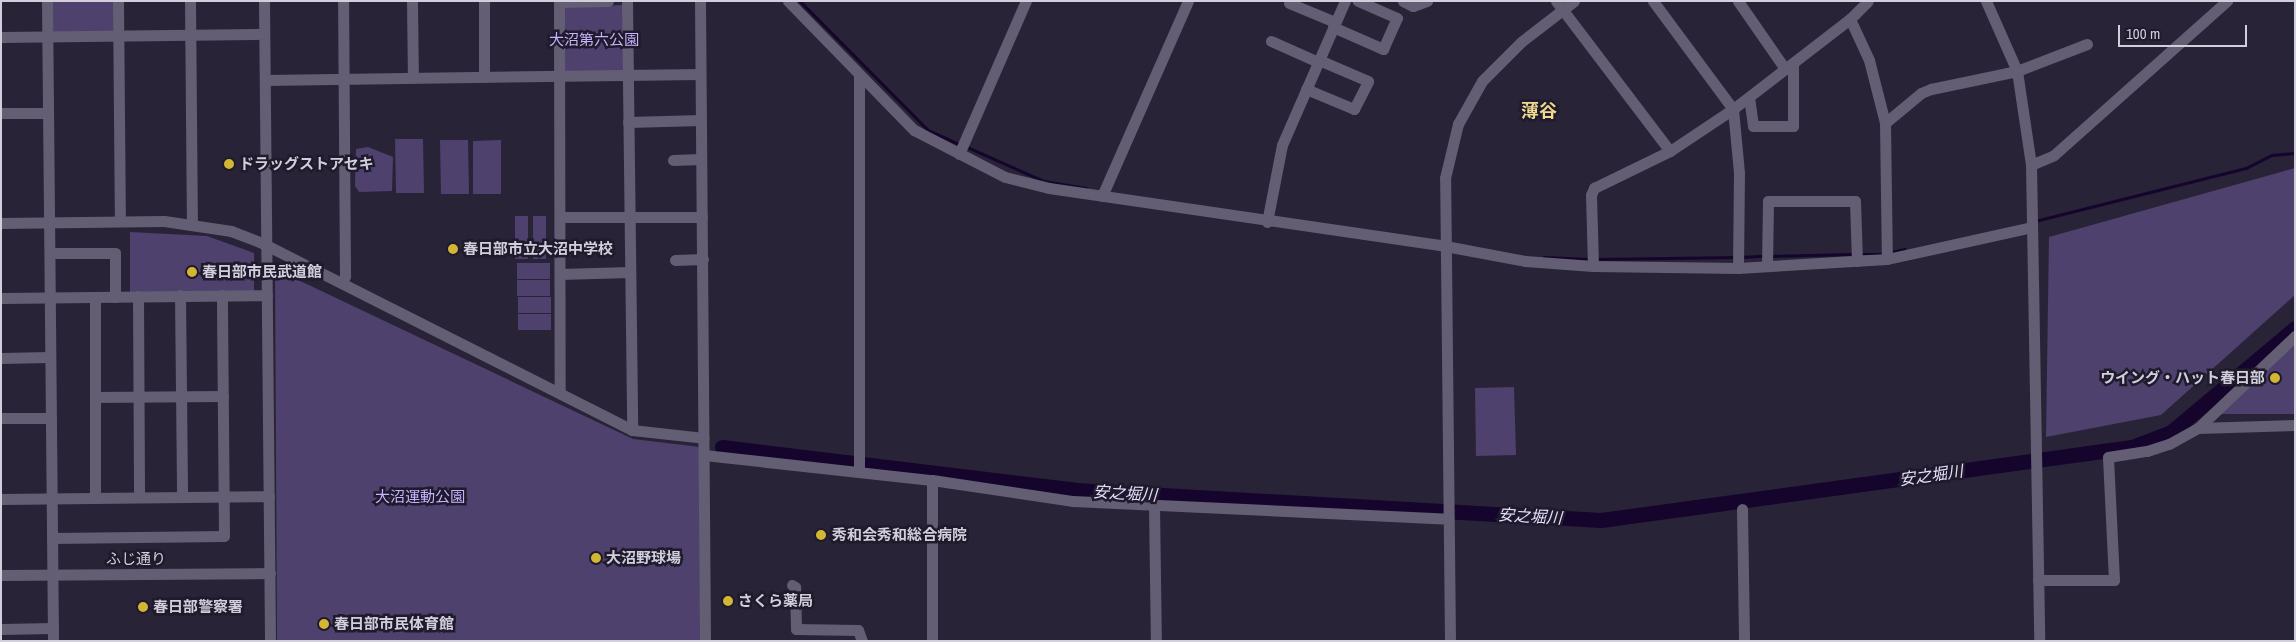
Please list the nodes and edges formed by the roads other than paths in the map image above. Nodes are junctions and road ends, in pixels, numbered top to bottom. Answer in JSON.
{"nodes":[{"id":1,"x":47,"y":1,"type":"edge"},
{"id":2,"x":118,"y":1,"type":"edge"},
{"id":3,"x":190,"y":1,"type":"edge"},
{"id":4,"x":264,"y":1,"type":"edge"},
{"id":5,"x":343,"y":1,"type":"edge"},
{"id":6,"x":412,"y":1,"type":"edge"},
{"id":7,"x":484,"y":1,"type":"edge"},
{"id":8,"x":608,"y":1,"type":"edge"},
{"id":9,"x":627,"y":1,"type":"edge"},
{"id":10,"x":700,"y":1,"type":"edge"},
{"id":11,"x":788,"y":1,"type":"edge"},
{"id":12,"x":1026,"y":1,"type":"edge"},
{"id":13,"x":1188,"y":1,"type":"edge"},
{"id":14,"x":1344,"y":1,"type":"edge"},
{"id":15,"x":1358,"y":1,"type":"edge"},
{"id":16,"x":1403,"y":1,"type":"edge"},
{"id":17,"x":1427,"y":1,"type":"edge"},
{"id":18,"x":1574,"y":1,"type":"edge"},
{"id":19,"x":1652,"y":1,"type":"edge"},
{"id":20,"x":1738,"y":1,"type":"edge"},
{"id":21,"x":1868,"y":1,"type":"edge"},
{"id":22,"x":1986,"y":1,"type":"edge"},
{"id":23,"x":2227,"y":1,"type":"edge"},
{"id":24,"x":559,"y":2,"type":"edge"},
{"id":25,"x":1289,"y":3,"type":"dead end"},
{"id":26,"x":1559,"y":5,"type":"edge"},
{"id":27,"x":1850,"y":19,"type":"junction"},
{"id":28,"x":1334,"y":25,"type":"junction"},
{"id":29,"x":264,"y":34,"type":"junction"},
{"id":30,"x":191,"y":35,"type":"junction"},
{"id":31,"x":47,"y":36,"type":"junction"},
{"id":32,"x":119,"y":36,"type":"junction"},
{"id":33,"x":1,"y":37,"type":"edge"},
{"id":34,"x":1271,"y":41,"type":"dead end"},
{"id":35,"x":2087,"y":44,"type":"dead end"},
{"id":36,"x":1319,"y":61,"type":"junction"},
{"id":37,"x":1789,"y":66,"type":"junction"},
{"id":38,"x":2017,"y":71,"type":"junction"},
{"id":39,"x":700,"y":74,"type":"junction"},
{"id":40,"x":858,"y":75,"type":"junction"},
{"id":41,"x":560,"y":76,"type":"junction"},
{"id":42,"x":628,"y":76,"type":"junction"},
{"id":43,"x":484,"y":77,"type":"junction"},
{"id":44,"x":413,"y":78,"type":"junction"},
{"id":45,"x":343,"y":79,"type":"junction"},
{"id":46,"x":265,"y":80,"type":"junction"},
{"id":47,"x":1306,"y":89,"type":"junction"},
{"id":48,"x":1749,"y":97,"type":"junction"},
{"id":49,"x":1733,"y":109,"type":"junction"},
{"id":50,"x":48,"y":112,"type":"junction"},
{"id":51,"x":1,"y":113,"type":"edge"},
{"id":52,"x":701,"y":120,"type":"junction"},
{"id":53,"x":628,"y":122,"type":"junction"},
{"id":54,"x":1885,"y":123,"type":"junction"},
{"id":55,"x":1670,"y":151,"type":"junction"},
{"id":56,"x":959,"y":154,"type":"junction"},
{"id":57,"x":701,"y":159,"type":"junction"},
{"id":58,"x":673,"y":160,"type":"dead end"},
{"id":59,"x":2031,"y":165,"type":"junction"},
{"id":60,"x":1102,"y":196,"type":"junction"},
{"id":61,"x":560,"y":217,"type":"junction"},
{"id":62,"x":630,"y":217,"type":"junction"},
{"id":63,"x":702,"y":217,"type":"junction"},
{"id":64,"x":120,"y":221,"type":"junction"},
{"id":65,"x":49,"y":222,"type":"junction"},
{"id":66,"x":1267,"y":222,"type":"junction"},
{"id":67,"x":1,"y":223,"type":"edge"},
{"id":68,"x":192,"y":223,"type":"junction"},
{"id":69,"x":2032,"y":223,"type":"junction"},
{"id":70,"x":266,"y":245,"type":"junction"},
{"id":71,"x":1445,"y":246,"type":"junction"},
{"id":72,"x":50,"y":253,"type":"junction"},
{"id":73,"x":703,"y":259,"type":"junction"},
{"id":74,"x":1887,"y":259,"type":"junction"},
{"id":75,"x":675,"y":260,"type":"dead end"},
{"id":76,"x":1857,"y":261,"type":"junction"},
{"id":77,"x":1593,"y":266,"type":"junction"},
{"id":78,"x":1767,"y":266,"type":"junction"},
{"id":79,"x":1738,"y":268,"type":"junction"},
{"id":80,"x":630,"y":272,"type":"junction"},
{"id":81,"x":560,"y":274,"type":"junction"},
{"id":82,"x":342,"y":283,"type":"junction"},
{"id":83,"x":180,"y":295,"type":"junction"},
{"id":84,"x":222,"y":295,"type":"junction"},
{"id":85,"x":267,"y":295,"type":"junction"},
{"id":86,"x":138,"y":296,"type":"junction"},
{"id":87,"x":50,"y":297,"type":"junction"},
{"id":88,"x":95,"y":297,"type":"junction"},
{"id":89,"x":115,"y":297,"type":"junction"},
{"id":90,"x":1,"y":298,"type":"edge"},
{"id":91,"x":2295,"y":336,"type":"edge"},
{"id":92,"x":50,"y":357,"type":"junction"},
{"id":93,"x":1,"y":358,"type":"edge"},
{"id":94,"x":560,"y":392,"type":"junction"},
{"id":95,"x":180,"y":395,"type":"junction"},
{"id":96,"x":138,"y":396,"type":"junction"},
{"id":97,"x":223,"y":396,"type":"junction"},
{"id":98,"x":95,"y":397,"type":"junction"},
{"id":99,"x":1,"y":418,"type":"edge"},
{"id":100,"x":51,"y":418,"type":"junction"},
{"id":101,"x":2295,"y":425,"type":"edge"},
{"id":102,"x":2198,"y":428,"type":"junction"},
{"id":103,"x":632,"y":430,"type":"junction"},
{"id":104,"x":704,"y":438,"type":"junction"},
{"id":105,"x":704,"y":455,"type":"junction"},
{"id":106,"x":859,"y":471,"type":"junction"},
{"id":107,"x":932,"y":480,"type":"junction"},
{"id":108,"x":182,"y":496,"type":"junction"},
{"id":109,"x":223,"y":496,"type":"junction"},
{"id":110,"x":269,"y":496,"type":"junction"},
{"id":111,"x":139,"y":497,"type":"junction"},
{"id":112,"x":52,"y":498,"type":"junction"},
{"id":113,"x":95,"y":498,"type":"junction"},
{"id":114,"x":1,"y":499,"type":"edge"},
{"id":115,"x":1154,"y":506,"type":"junction"},
{"id":116,"x":1742,"y":509,"type":"dead end"},
{"id":117,"x":1448,"y":519,"type":"junction"},
{"id":118,"x":52,"y":538,"type":"junction"},
{"id":119,"x":270,"y":573,"type":"junction"},
{"id":120,"x":1,"y":575,"type":"edge"},
{"id":121,"x":52,"y":575,"type":"junction"},
{"id":122,"x":2038,"y":580,"type":"junction"},
{"id":123,"x":792,"y":585,"type":"dead end"},
{"id":124,"x":53,"y":628,"type":"junction"},
{"id":125,"x":1,"y":629,"type":"edge"},
{"id":126,"x":53,"y":641,"type":"edge"},
{"id":127,"x":270,"y":641,"type":"edge"},
{"id":128,"x":705,"y":641,"type":"edge"},
{"id":129,"x":862,"y":641,"type":"edge"},
{"id":130,"x":932,"y":641,"type":"edge"},
{"id":131,"x":1156,"y":641,"type":"edge"},
{"id":132,"x":1450,"y":641,"type":"edge"},
{"id":133,"x":1744,"y":641,"type":"edge"},
{"id":134,"x":2039,"y":641,"type":"edge"}],
"edges":[{"from":1,"to":31,"type":"street"},
{"from":2,"to":32,"type":"street"},
{"from":3,"to":30,"type":"street"},
{"from":4,"to":29,"type":"street"},
{"from":5,"to":45,"type":"street"},
{"from":6,"to":44,"type":"street"},
{"from":7,"to":43,"type":"street"},
{"from":8,"to":24,"type":"street"},
{"from":9,"to":42,"type":"street"},
{"from":10,"to":39,"type":"street"},
{"from":11,"to":40,"type":"street"},
{"from":12,"to":56,"type":"street"},
{"from":13,"to":60,"type":"street"},
{"from":14,"to":28,"type":"street"},
{"from":15,"to":28,"type":"street"},
{"from":16,"to":17,"type":"street"},
{"from":18,"to":26,"type":"street"},
{"from":19,"to":49,"type":"street"},
{"from":20,"to":37,"type":"street"},
{"from":21,"to":27,"type":"street"},
{"from":22,"to":38,"type":"street"},
{"from":23,"to":59,"type":"street"},
{"from":24,"to":41,"type":"street"},
{"from":25,"to":28,"type":"street"},
{"from":26,"to":55,"type":"street"},
{"from":26,"to":71,"type":"street"},
{"from":27,"to":37,"type":"street"},
{"from":27,"to":54,"type":"street"},
{"from":28,"to":36,"type":"street"},
{"from":29,"to":30,"type":"street"},
{"from":29,"to":46,"type":"street"},
{"from":30,"to":32,"type":"street"},
{"from":30,"to":68,"type":"street"},
{"from":31,"to":32,"type":"street"},
{"from":31,"to":33,"type":"street"},
{"from":31,"to":50,"type":"street"},
{"from":32,"to":64,"type":"street"},
{"from":34,"to":36,"type":"street"},
{"from":35,"to":38,"type":"street"},
{"from":36,"to":47,"type":"street"},
{"from":36,"to":47,"type":"street"},
{"from":37,"to":48,"type":"street"},
{"from":37,"to":48,"type":"street"},
{"from":38,"to":54,"type":"street"},
{"from":38,"to":59,"type":"street"},
{"from":39,"to":42,"type":"street"},
{"from":39,"to":52,"type":"street"},
{"from":40,"to":56,"type":"street"},
{"from":40,"to":106,"type":"street"},
{"from":41,"to":42,"type":"street"},
{"from":41,"to":43,"type":"street"},
{"from":41,"to":61,"type":"street"},
{"from":42,"to":53,"type":"street"},
{"from":43,"to":44,"type":"street"},
{"from":44,"to":45,"type":"street"},
{"from":45,"to":46,"type":"street"},
{"from":45,"to":82,"type":"street"},
{"from":46,"to":70,"type":"street"},
{"from":47,"to":66,"type":"street"},
{"from":48,"to":49,"type":"street"},
{"from":49,"to":55,"type":"street"},
{"from":49,"to":79,"type":"street"},
{"from":50,"to":51,"type":"street"},
{"from":50,"to":65,"type":"street"},
{"from":52,"to":53,"type":"street"},
{"from":52,"to":57,"type":"street"},
{"from":53,"to":62,"type":"street"},
{"from":54,"to":74,"type":"street"},
{"from":55,"to":77,"type":"street"},
{"from":56,"to":60,"type":"street"},
{"from":57,"to":58,"type":"street"},
{"from":57,"to":63,"type":"street"},
{"from":59,"to":69,"type":"street"},
{"from":60,"to":66,"type":"street"},
{"from":61,"to":62,"type":"street"},
{"from":61,"to":81,"type":"street"},
{"from":62,"to":63,"type":"street"},
{"from":62,"to":80,"type":"street"},
{"from":63,"to":73,"type":"street"},
{"from":64,"to":65,"type":"street"},
{"from":64,"to":68,"type":"street"},
{"from":65,"to":67,"type":"street"},
{"from":65,"to":72,"type":"street"},
{"from":66,"to":71,"type":"street"},
{"from":68,"to":70,"type":"street"},
{"from":69,"to":74,"type":"street"},
{"from":69,"to":122,"type":"street"},
{"from":70,"to":82,"type":"street"},
{"from":70,"to":85,"type":"street"},
{"from":71,"to":77,"type":"street"},
{"from":71,"to":117,"type":"street"},
{"from":72,"to":87,"type":"street"},
{"from":72,"to":89,"type":"street"},
{"from":73,"to":75,"type":"street"},
{"from":73,"to":104,"type":"street"},
{"from":74,"to":76,"type":"street"},
{"from":76,"to":78,"type":"street"},
{"from":76,"to":78,"type":"street"},
{"from":77,"to":79,"type":"street"},
{"from":78,"to":79,"type":"street"},
{"from":80,"to":81,"type":"street"},
{"from":80,"to":103,"type":"street"},
{"from":81,"to":94,"type":"street"},
{"from":82,"to":94,"type":"street"},
{"from":83,"to":84,"type":"street"},
{"from":83,"to":86,"type":"street"},
{"from":83,"to":95,"type":"street"},
{"from":84,"to":85,"type":"street"},
{"from":84,"to":97,"type":"street"},
{"from":85,"to":110,"type":"street"},
{"from":86,"to":89,"type":"street"},
{"from":86,"to":96,"type":"street"},
{"from":87,"to":88,"type":"street"},
{"from":87,"to":90,"type":"street"},
{"from":87,"to":92,"type":"street"},
{"from":88,"to":89,"type":"street"},
{"from":88,"to":98,"type":"street"},
{"from":91,"to":102,"type":"street"},
{"from":92,"to":93,"type":"street"},
{"from":92,"to":100,"type":"street"},
{"from":94,"to":103,"type":"street"},
{"from":95,"to":96,"type":"street"},
{"from":95,"to":97,"type":"street"},
{"from":95,"to":108,"type":"street"},
{"from":96,"to":98,"type":"street"},
{"from":96,"to":111,"type":"street"},
{"from":97,"to":109,"type":"street"},
{"from":98,"to":113,"type":"street"},
{"from":99,"to":100,"type":"street"},
{"from":100,"to":112,"type":"street"},
{"from":101,"to":102,"type":"street"},
{"from":102,"to":122,"type":"street"},
{"from":103,"to":104,"type":"street"},
{"from":104,"to":105,"type":"street"},
{"from":105,"to":106,"type":"street"},
{"from":105,"to":128,"type":"street"},
{"from":106,"to":107,"type":"street"},
{"from":107,"to":115,"type":"street"},
{"from":107,"to":130,"type":"street"},
{"from":108,"to":109,"type":"street"},
{"from":108,"to":111,"type":"street"},
{"from":109,"to":110,"type":"street"},
{"from":109,"to":118,"type":"street"},
{"from":110,"to":119,"type":"street"},
{"from":111,"to":113,"type":"street"},
{"from":112,"to":113,"type":"street"},
{"from":112,"to":114,"type":"street"},
{"from":112,"to":118,"type":"street"},
{"from":115,"to":117,"type":"street"},
{"from":115,"to":131,"type":"street"},
{"from":116,"to":133,"type":"street"},
{"from":117,"to":132,"type":"street"},
{"from":118,"to":121,"type":"street"},
{"from":119,"to":121,"type":"street","name":"ふじ通り"},
{"from":119,"to":127,"type":"street"},
{"from":120,"to":121,"type":"street","name":"ふじ通り"},
{"from":121,"to":124,"type":"street"},
{"from":122,"to":134,"type":"street"},
{"from":123,"to":129,"type":"street"},
{"from":124,"to":125,"type":"street"},
{"from":124,"to":126,"type":"street"}]}
